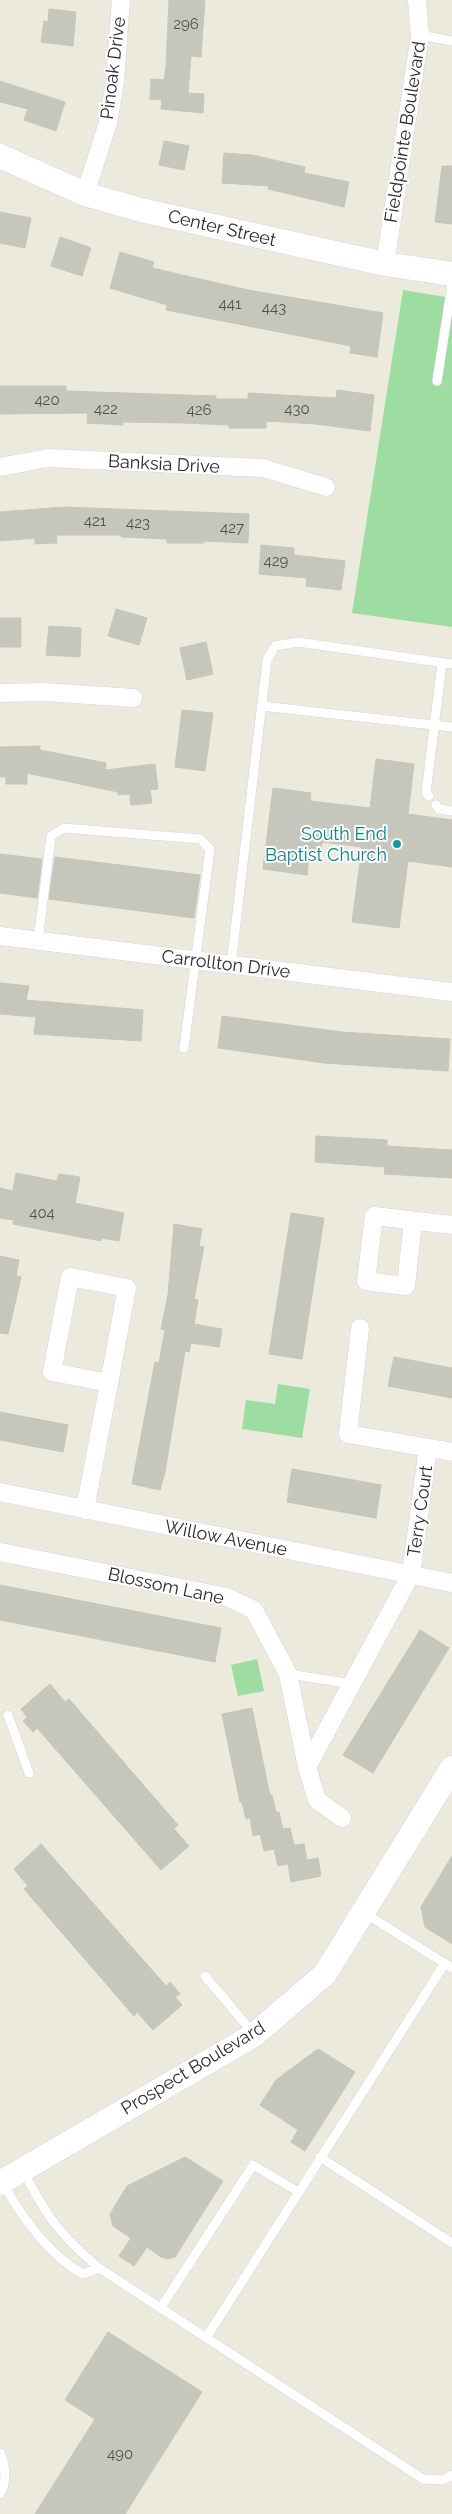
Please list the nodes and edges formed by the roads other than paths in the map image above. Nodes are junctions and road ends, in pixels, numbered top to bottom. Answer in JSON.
{"nodes":[{"id":1,"x":121,"y":0,"type":"edge"},
{"id":2,"x":417,"y":0,"type":"edge"},
{"id":3,"x":420,"y":34,"type":"junction"},
{"id":4,"x":452,"y":41,"type":"edge"},
{"id":5,"x":0,"y":156,"type":"edge"},
{"id":6,"x":85,"y":194,"type":"junction"},
{"id":7,"x":385,"y":264,"type":"junction"},
{"id":8,"x":452,"y":274,"type":"edge"},
{"id":9,"x":452,"y":284,"type":"edge"},
{"id":10,"x":437,"y":382,"type":"dead end"},
{"id":11,"x":0,"y":467,"type":"edge"},
{"id":12,"x":326,"y":487,"type":"dead end"},
{"id":13,"x":442,"y":663,"type":"junction"},
{"id":14,"x":452,"y":664,"type":"edge"},
{"id":15,"x":0,"y":693,"type":"edge"},
{"id":16,"x":132,"y":698,"type":"dead end"},
{"id":17,"x":261,"y":706,"type":"junction"},
{"id":18,"x":435,"y":726,"type":"junction"},
{"id":19,"x":452,"y":727,"type":"edge"},
{"id":20,"x":428,"y":796,"type":"dead end"},
{"id":21,"x":436,"y":805,"type":"dead end"},
{"id":22,"x":452,"y":811,"type":"edge"},
{"id":23,"x":0,"y":936,"type":"edge"},
{"id":24,"x":38,"y":941,"type":"junction"},
{"id":25,"x":195,"y":961,"type":"junction"},
{"id":26,"x":231,"y":965,"type":"junction"},
{"id":27,"x":452,"y":992,"type":"edge"},
{"id":28,"x":184,"y":1048,"type":"dead end"},
{"id":29,"x":413,"y":1221,"type":"dead end"},
{"id":30,"x":452,"y":1226,"type":"edge"},
{"id":31,"x":360,"y":1328,"type":"dead end"},
{"id":32,"x":109,"y":1383,"type":"junction"},
{"id":33,"x":428,"y":1448,"type":"junction"},
{"id":34,"x":452,"y":1452,"type":"edge"},
{"id":35,"x":0,"y":1492,"type":"edge"},
{"id":36,"x":85,"y":1510,"type":"junction"},
{"id":37,"x":0,"y":1552,"type":"edge"},
{"id":38,"x":411,"y":1574,"type":"junction"},
{"id":39,"x":452,"y":1583,"type":"edge"},
{"id":40,"x":288,"y":1674,"type":"junction"},
{"id":41,"x":353,"y":1684,"type":"junction"},
{"id":42,"x":8,"y":1715,"type":"dead end"},
{"id":43,"x":307,"y":1767,"type":"junction"},
{"id":44,"x":452,"y":1768,"type":"edge"},
{"id":45,"x":29,"y":1773,"type":"dead end"},
{"id":46,"x":342,"y":1818,"type":"dead end"},
{"id":47,"x":363,"y":1912,"type":"junction"},
{"id":48,"x":448,"y":1966,"type":"edge"},
{"id":49,"x":205,"y":1976,"type":"dead end"},
{"id":50,"x":254,"y":2035,"type":"junction"},
{"id":51,"x":320,"y":2157,"type":"junction"},
{"id":52,"x":23,"y":2170,"type":"junction"},
{"id":53,"x":1,"y":2182,"type":"edge"},
{"id":54,"x":297,"y":2191,"type":"junction"},
{"id":55,"x":452,"y":2243,"type":"edge"},
{"id":56,"x":99,"y":2268,"type":"junction"},
{"id":57,"x":160,"y":2308,"type":"junction"},
{"id":58,"x":206,"y":2338,"type":"junction"},
{"id":59,"x":0,"y":2453,"type":"edge"},
{"id":60,"x":452,"y":2475,"type":"edge"},
{"id":61,"x":1,"y":2488,"type":"edge"}],
"edges":[{"from":1,"to":6,"type":"street","name":"Pinoak Drive"},
{"from":2,"to":3,"type":"street","name":"Fieldpointe Boulevard"},
{"from":3,"to":4,"type":"lane"},
{"from":3,"to":7,"type":"street","name":"Fieldpointe Boulevard"},
{"from":5,"to":6,"type":"street","name":"Center Street"},
{"from":6,"to":7,"type":"street","name":"Center Street"},
{"from":7,"to":8,"type":"street","name":"Center Street"},
{"from":9,"to":10,"type":"lane"},
{"from":11,"to":12,"type":"street","name":"Banksia Drive"},
{"from":13,"to":14,"type":"lane"},
{"from":13,"to":17,"type":"lane"},
{"from":13,"to":18,"type":"lane"},
{"from":15,"to":16,"type":"street"},
{"from":17,"to":18,"type":"lane"},
{"from":17,"to":26,"type":"lane"},
{"from":18,"to":19,"type":"lane"},
{"from":18,"to":20,"type":"lane"},
{"from":21,"to":22,"type":"lane"},
{"from":23,"to":24,"type":"street","name":"Carrollton Drive"},
{"from":24,"to":25,"type":"street","name":"Carrollton Drive"},
{"from":24,"to":25,"type":"lane"},
{"from":25,"to":26,"type":"street","name":"Carrollton Drive"},
{"from":25,"to":28,"type":"lane"},
{"from":26,"to":27,"type":"street","name":"Carrollton Drive"},
{"from":29,"to":30,"type":"street"},
{"from":31,"to":33,"type":"street","name":"Terry Court"},
{"from":32,"to":32,"type":"street"},
{"from":32,"to":36,"type":"street"},
{"from":33,"to":34,"type":"street","name":"Terry Court"},
{"from":33,"to":38,"type":"street","name":"Terry Court"},
{"from":35,"to":36,"type":"street","name":"Willow Avenue"},
{"from":36,"to":38,"type":"street","name":"Willow Avenue"},
{"from":37,"to":40,"type":"street","name":"Blossom Lane"},
{"from":38,"to":39,"type":"street","name":"Willow Avenue"},
{"from":38,"to":41,"type":"street"},
{"from":40,"to":41,"type":"lane"},
{"from":40,"to":43,"type":"street","name":"Blossom Lane"},
{"from":41,"to":43,"type":"street"},
{"from":42,"to":45,"type":"lane"},
{"from":43,"to":46,"type":"street","name":"Blossom Lane"},
{"from":44,"to":47,"type":"street","name":"Prospect Boulevard"},
{"from":47,"to":48,"type":"lane"},
{"from":47,"to":50,"type":"street","name":"Prospect Boulevard"},
{"from":48,"to":51,"type":"lane"},
{"from":49,"to":50,"type":"lane"},
{"from":50,"to":52,"type":"street","name":"Prospect Boulevard"},
{"from":51,"to":54,"type":"lane"},
{"from":51,"to":55,"type":"lane"},
{"from":52,"to":53,"type":"street","name":"Prospect Boulevard"},
{"from":52,"to":56,"type":"lane"},
{"from":53,"to":56,"type":"lane"},
{"from":54,"to":57,"type":"lane"},
{"from":54,"to":58,"type":"lane"},
{"from":56,"to":57,"type":"lane"},
{"from":57,"to":58,"type":"lane"},
{"from":58,"to":60,"type":"lane"},
{"from":59,"to":61,"type":"lane"}]}
